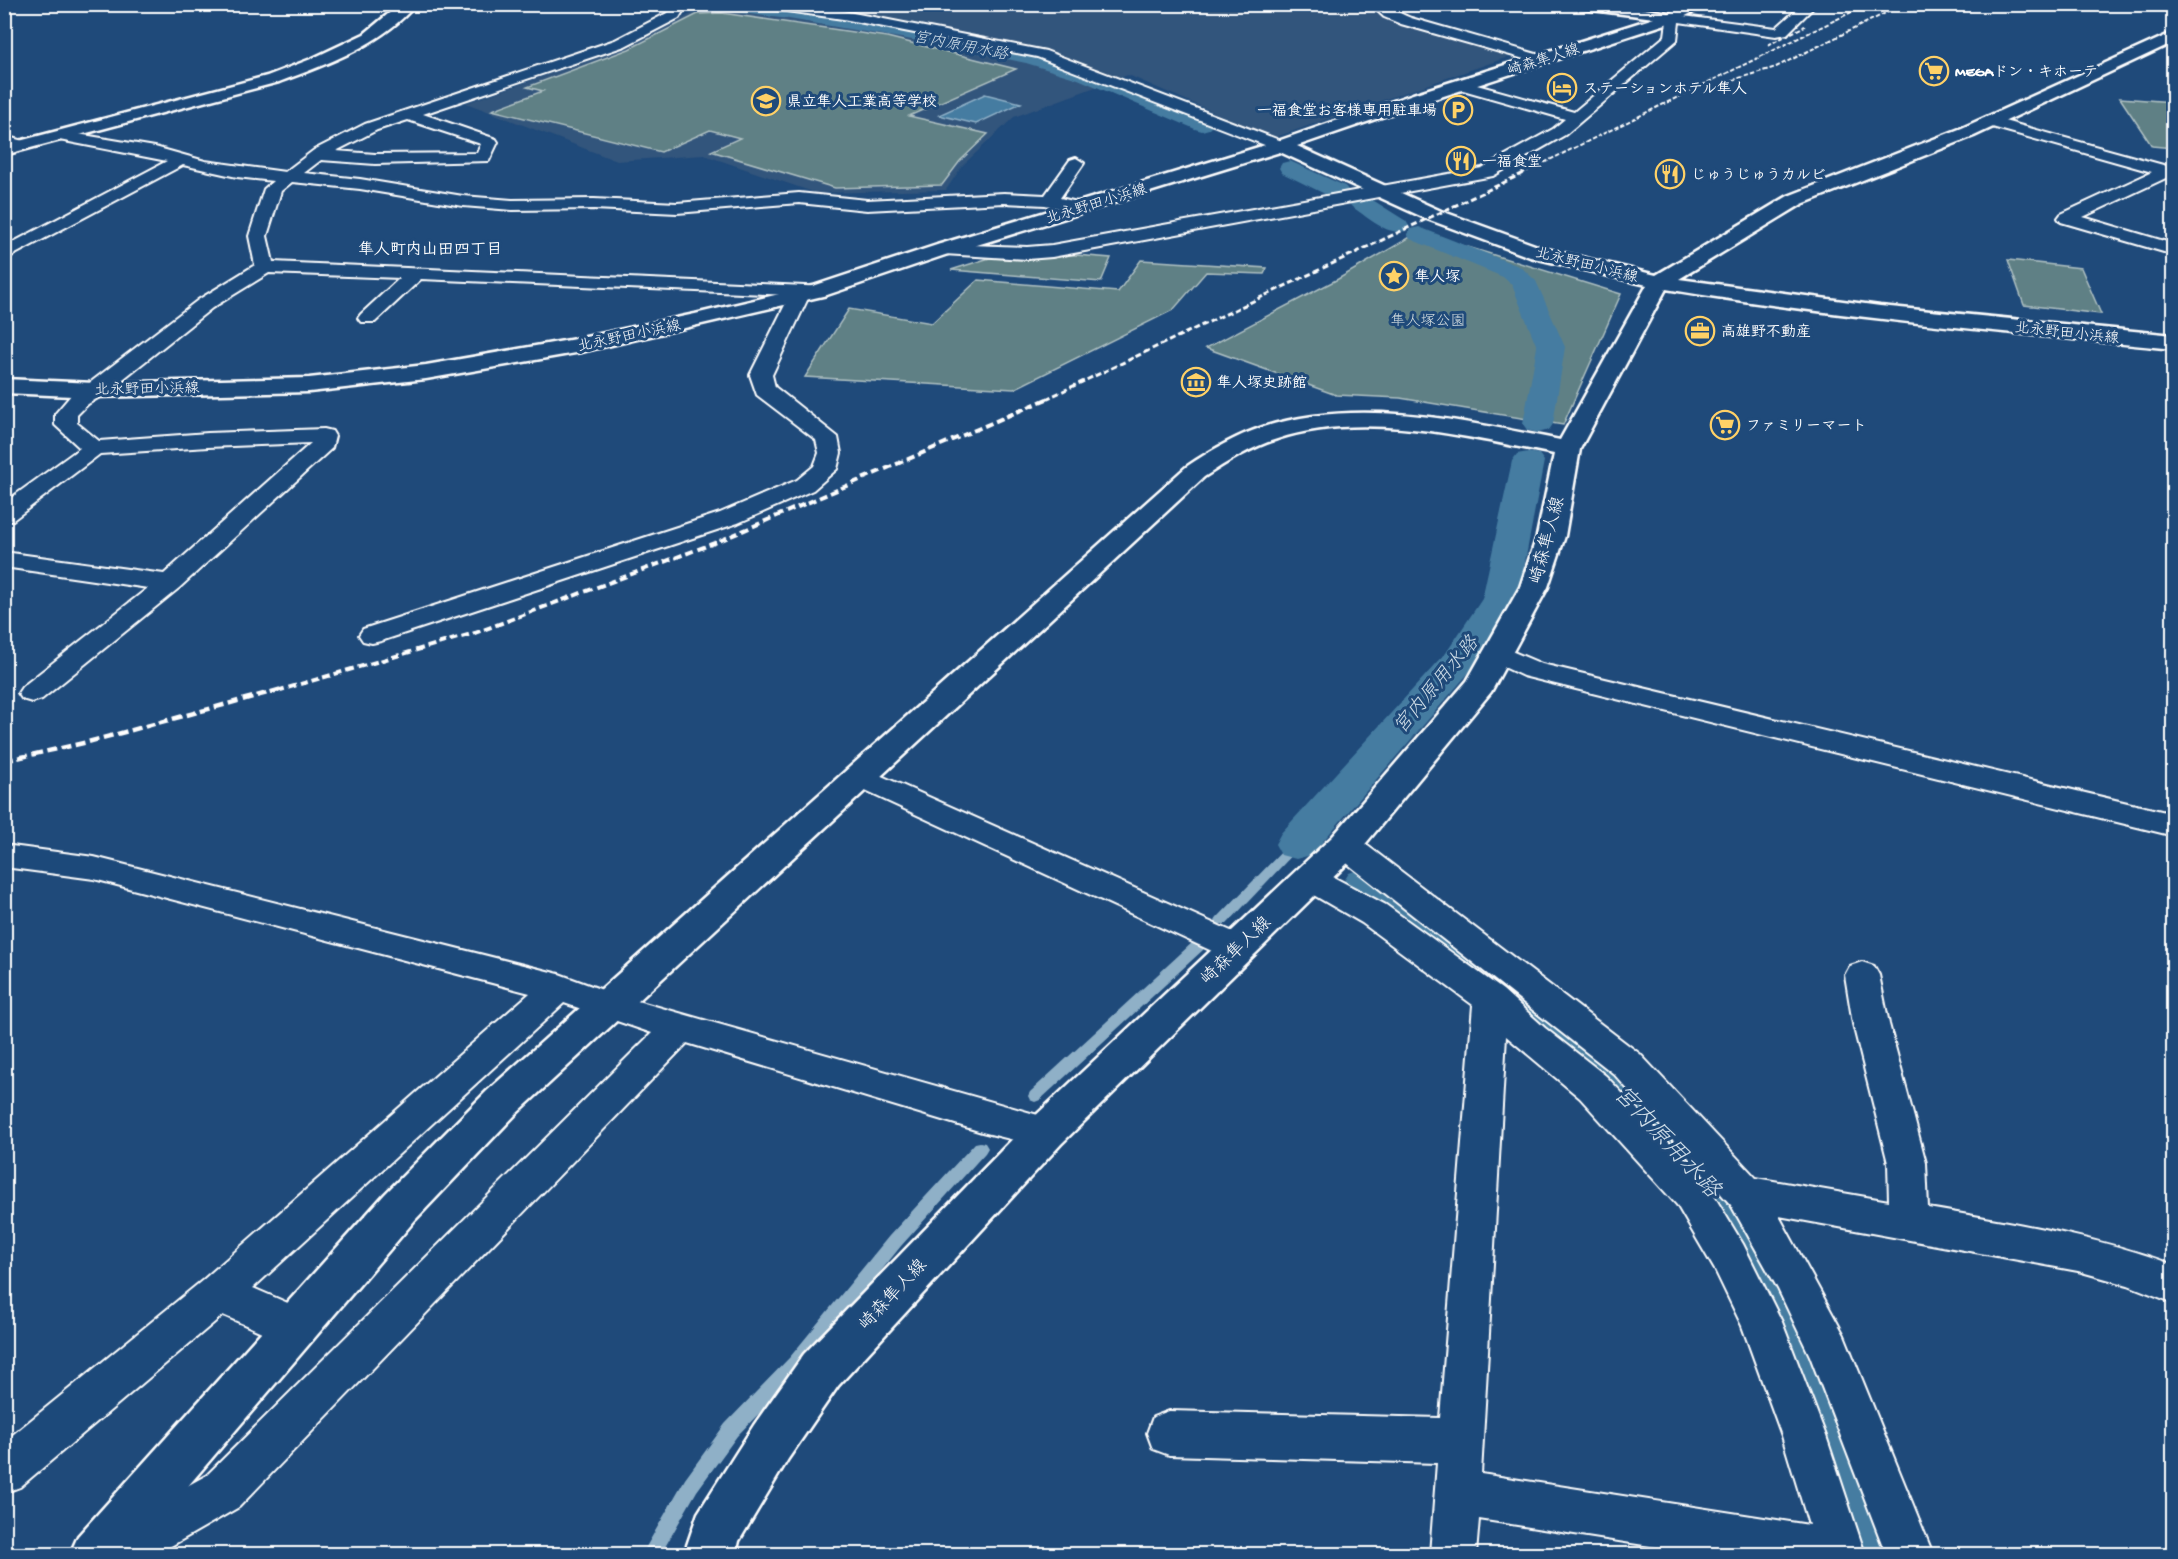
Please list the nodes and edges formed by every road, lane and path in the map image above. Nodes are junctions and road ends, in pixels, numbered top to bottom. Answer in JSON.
{"nodes":[{"id":1,"x":409,"y":4,"type":"edge"},
{"id":2,"x":765,"y":4,"type":"edge"},
{"id":3,"x":868,"y":4,"type":"edge"},
{"id":4,"x":1376,"y":4,"type":"edge"},
{"id":5,"x":1577,"y":4,"type":"edge"},
{"id":6,"x":1701,"y":4,"type":"edge"},
{"id":7,"x":1811,"y":4,"type":"edge"},
{"id":8,"x":677,"y":6,"type":"edge"},
{"id":9,"x":843,"y":15,"type":"junction"},
{"id":10,"x":1673,"y":16,"type":"junction"},
{"id":11,"x":2174,"y":36,"type":"edge"},
{"id":12,"x":1542,"y":60,"type":"junction"},
{"id":13,"x":1461,"y":85,"type":"junction"},
{"id":14,"x":407,"y":114,"type":"junction"},
{"id":15,"x":1576,"y":117,"type":"junction"},
{"id":16,"x":1989,"y":122,"type":"junction"},
{"id":17,"x":60,"y":136,"type":"junction"},
{"id":18,"x":10,"y":146,"type":"edge"},
{"id":19,"x":1281,"y":146,"type":"junction"},
{"id":20,"x":318,"y":155,"type":"junction"},
{"id":21,"x":182,"y":159,"type":"junction"},
{"id":22,"x":1076,"y":163,"type":"dead end"},
{"id":23,"x":2170,"y":172,"type":"edge"},
{"id":24,"x":288,"y":177,"type":"junction"},
{"id":25,"x":1379,"y":192,"type":"junction"},
{"id":26,"x":1049,"y":201,"type":"junction"},
{"id":27,"x":1080,"y":208,"type":"junction"},
{"id":28,"x":944,"y":249,"type":"junction"},
{"id":29,"x":2174,"y":250,"type":"edge"},
{"id":30,"x":4,"y":255,"type":"edge"},
{"id":31,"x":402,"y":257,"type":"dead end"},
{"id":32,"x":265,"y":267,"type":"junction"},
{"id":33,"x":379,"y":272,"type":"junction"},
{"id":34,"x":416,"y":274,"type":"junction"},
{"id":35,"x":1659,"y":282,"type":"junction"},
{"id":36,"x":810,"y":293,"type":"junction"},
{"id":37,"x":368,"y":318,"type":"dead end"},
{"id":38,"x":2174,"y":342,"type":"edge"},
{"id":39,"x":4,"y":386,"type":"edge"},
{"id":40,"x":95,"y":390,"type":"junction"},
{"id":41,"x":94,"y":448,"type":"junction"},
{"id":42,"x":1567,"y":449,"type":"junction"},
{"id":43,"x":4,"y":514,"type":"edge"},
{"id":44,"x":4,"y":560,"type":"edge"},
{"id":45,"x":170,"y":583,"type":"junction"},
{"id":46,"x":372,"y":635,"type":"dead end"},
{"id":47,"x":1497,"y":653,"type":"junction"},
{"id":48,"x":32,"y":693,"type":"dead end"},
{"id":49,"x":859,"y":776,"type":"junction"},
{"id":50,"x":2174,"y":825,"type":"edge"},
{"id":51,"x":1345,"y":845,"type":"junction"},
{"id":52,"x":4,"y":856,"type":"edge"},
{"id":53,"x":1309,"y":878,"type":"junction"},
{"id":54,"x":1237,"y":948,"type":"junction"},
{"id":55,"x":1862,"y":975,"type":"dead end"},
{"id":56,"x":560,"y":987,"type":"junction"},
{"id":57,"x":1491,"y":1000,"type":"junction"},
{"id":58,"x":608,"y":1006,"type":"junction"},
{"id":59,"x":681,"y":1027,"type":"junction"},
{"id":60,"x":1046,"y":1132,"type":"junction"},
{"id":61,"x":1745,"y":1193,"type":"junction"},
{"id":62,"x":1909,"y":1222,"type":"junction"},
{"id":63,"x":2174,"y":1284,"type":"edge"},
{"id":64,"x":218,"y":1293,"type":"junction"},
{"id":65,"x":296,"y":1327,"type":"junction"},
{"id":66,"x":1169,"y":1433,"type":"dead end"},
{"id":67,"x":1459,"y":1441,"type":"junction"},
{"id":68,"x":4,"y":1471,"type":"edge"},
{"id":69,"x":1456,"y":1493,"type":"junction"},
{"id":70,"x":96,"y":1554,"type":"edge"},
{"id":71,"x":112,"y":1554,"type":"edge"},
{"id":72,"x":710,"y":1554,"type":"edge"},
{"id":73,"x":1453,"y":1554,"type":"edge"},
{"id":74,"x":1842,"y":1554,"type":"edge"},
{"id":75,"x":1909,"y":1554,"type":"edge"}],
"edges":[{"from":1,"to":17,"type":"main road"},
{"from":2,"to":9,"type":"street"},
{"from":3,"to":9,"type":"street"},
{"from":4,"to":12,"type":"street"},
{"from":5,"to":10,"type":"main road"},
{"from":6,"to":10,"type":"main road","name":"崎森隼人線"},
{"from":7,"to":10,"type":"street"},
{"from":8,"to":14,"type":"street"},
{"from":9,"to":19,"type":"street"},
{"from":10,"to":12,"type":"main road","name":"崎森隼人線"},
{"from":10,"to":15,"type":"street"},
{"from":11,"to":16,"type":"main road"},
{"from":12,"to":13,"type":"main road","name":"崎森隼人線"},
{"from":13,"to":15,"type":"street"},
{"from":13,"to":19,"type":"main road","name":"崎森隼人線"},
{"from":14,"to":20,"type":"street"},
{"from":14,"to":20,"type":"street"},
{"from":15,"to":25,"type":"street"},
{"from":16,"to":23,"type":"street"},
{"from":16,"to":35,"type":"main road"},
{"from":17,"to":18,"type":"main road"},
{"from":17,"to":21,"type":"street"},
{"from":19,"to":25,"type":"main road","name":"北永野田小浜線"},
{"from":19,"to":27,"type":"main road","name":"北永野田小浜線"},
{"from":20,"to":24,"type":"street"},
{"from":21,"to":24,"type":"street"},
{"from":21,"to":30,"type":"street"},
{"from":22,"to":26,"type":"street"},
{"from":23,"to":29,"type":"street"},
{"from":24,"to":26,"type":"street"},
{"from":24,"to":32,"type":"street"},
{"from":25,"to":28,"type":"street"},
{"from":25,"to":35,"type":"main road","name":"北永野田小浜線"},
{"from":26,"to":27,"type":"street"},
{"from":27,"to":28,"type":"main road","name":"北永野田小浜線"},
{"from":28,"to":36,"type":"main road","name":"北永野田小浜線"},
{"from":31,"to":33,"type":"street"},
{"from":32,"to":33,"type":"street"},
{"from":32,"to":40,"type":"street"},
{"from":33,"to":34,"type":"street"},
{"from":34,"to":36,"type":"street"},
{"from":34,"to":37,"type":"street"},
{"from":35,"to":38,"type":"main road","name":"北永野田小浜線"},
{"from":35,"to":42,"type":"main road","name":"崎森隼人線"},
{"from":36,"to":40,"type":"main road","name":"北永野田小浜線"},
{"from":36,"to":46,"type":"street"},
{"from":39,"to":40,"type":"main road","name":"北永野田小浜線"},
{"from":40,"to":41,"type":"street"},
{"from":41,"to":43,"type":"street"},
{"from":41,"to":45,"type":"street"},
{"from":42,"to":47,"type":"main road","name":"崎森隼人線"},
{"from":42,"to":49,"type":"main road"},
{"from":44,"to":45,"type":"street"},
{"from":45,"to":48,"type":"street"},
{"from":47,"to":50,"type":"street"},
{"from":47,"to":51,"type":"main road","name":"崎森隼人線"},
{"from":49,"to":54,"type":"street"},
{"from":49,"to":58,"type":"main road"},
{"from":51,"to":53,"type":"main road","name":"崎森隼人線"},
{"from":51,"to":61,"type":"street"},
{"from":52,"to":56,"type":"street"},
{"from":53,"to":54,"type":"main road","name":"崎森隼人線"},
{"from":53,"to":57,"type":"street"},
{"from":54,"to":60,"type":"main road","name":"崎森隼人線"},
{"from":55,"to":62,"type":"street"},
{"from":56,"to":58,"type":"street"},
{"from":56,"to":64,"type":"street"},
{"from":57,"to":67,"type":"street"},
{"from":57,"to":74,"type":"street"},
{"from":58,"to":59,"type":"street"},
{"from":58,"to":65,"type":"main road"},
{"from":59,"to":60,"type":"street"},
{"from":59,"to":71,"type":"street"},
{"from":60,"to":72,"type":"main road","name":"崎森隼人線"},
{"from":61,"to":62,"type":"street"},
{"from":61,"to":75,"type":"street"},
{"from":62,"to":63,"type":"street"},
{"from":64,"to":65,"type":"street"},
{"from":64,"to":68,"type":"street"},
{"from":65,"to":70,"type":"main road"},
{"from":66,"to":67,"type":"street"},
{"from":67,"to":69,"type":"street"},
{"from":69,"to":73,"type":"street"},
{"from":69,"to":74,"type":"street"}]}
